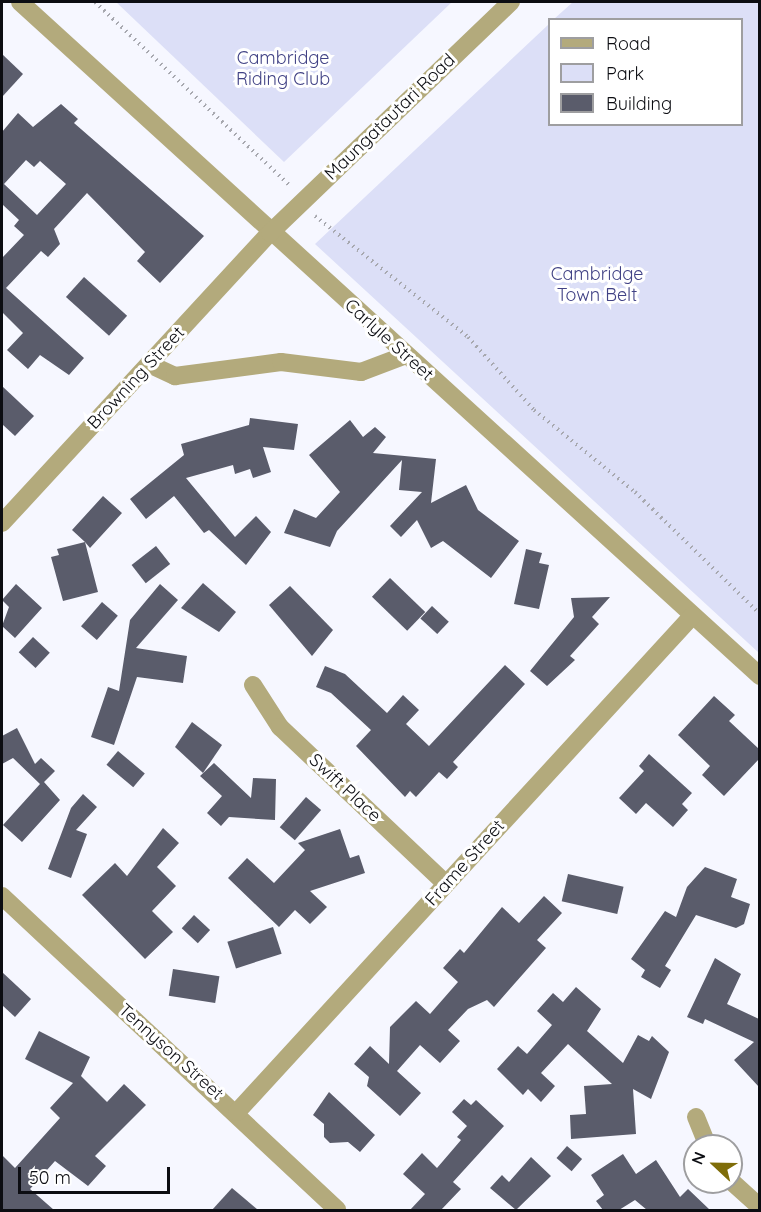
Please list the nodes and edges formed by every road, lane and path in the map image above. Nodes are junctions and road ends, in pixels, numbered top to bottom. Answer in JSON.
{"nodes":[{"id":1,"x":20,"y":2,"type":"edge"},
{"id":2,"x":95,"y":2,"type":"edge"},
{"id":3,"x":511,"y":2,"type":"edge"},
{"id":4,"x":290,"y":186,"type":"dead end"},
{"id":5,"x":314,"y":215,"type":"dead end"},
{"id":6,"x":270,"y":233,"type":"junction"},
{"id":7,"x":406,"y":355,"type":"junction"},
{"id":8,"x":149,"y":364,"type":"junction"},
{"id":9,"x":2,"y":523,"type":"edge"},
{"id":10,"x":693,"y":615,"type":"junction"},
{"id":11,"x":759,"y":615,"type":"edge"},
{"id":12,"x":759,"y":676,"type":"edge"},
{"id":13,"x":253,"y":685,"type":"dead end"},
{"id":14,"x":446,"y":884,"type":"junction"},
{"id":15,"x":2,"y":896,"type":"edge"},
{"id":16,"x":237,"y":1112,"type":"junction"},
{"id":17,"x":696,"y":1117,"type":"dead end"},
{"id":18,"x":703,"y":1134,"type":"edge"},
{"id":19,"x":743,"y":1193,"type":"edge"},
{"id":20,"x":759,"y":1208,"type":"edge"},
{"id":21,"x":337,"y":1210,"type":"edge"}],
"edges":[{"from":1,"to":6,"type":"street","name":"Carlyle Street"},
{"from":2,"to":4,"type":"path"},
{"from":3,"to":6,"type":"street","name":"Maungatautari Road"},
{"from":5,"to":11,"type":"path"},
{"from":6,"to":7,"type":"street","name":"Carlyle Street"},
{"from":6,"to":8,"type":"street","name":"Browning Street"},
{"from":7,"to":8,"type":"street"},
{"from":7,"to":10,"type":"street","name":"Carlyle Street"},
{"from":8,"to":9,"type":"street","name":"Browning Street"},
{"from":10,"to":12,"type":"street","name":"Carlyle Street"},
{"from":10,"to":14,"type":"street","name":"Frame Street"},
{"from":13,"to":14,"type":"street","name":"Swift Place"},
{"from":14,"to":16,"type":"street","name":"Frame Street"},
{"from":15,"to":16,"type":"street","name":"Tennyson Street"},
{"from":16,"to":21,"type":"street","name":"Tennyson Street"},
{"from":17,"to":18,"type":"street"},
{"from":19,"to":20,"type":"street"}]}
